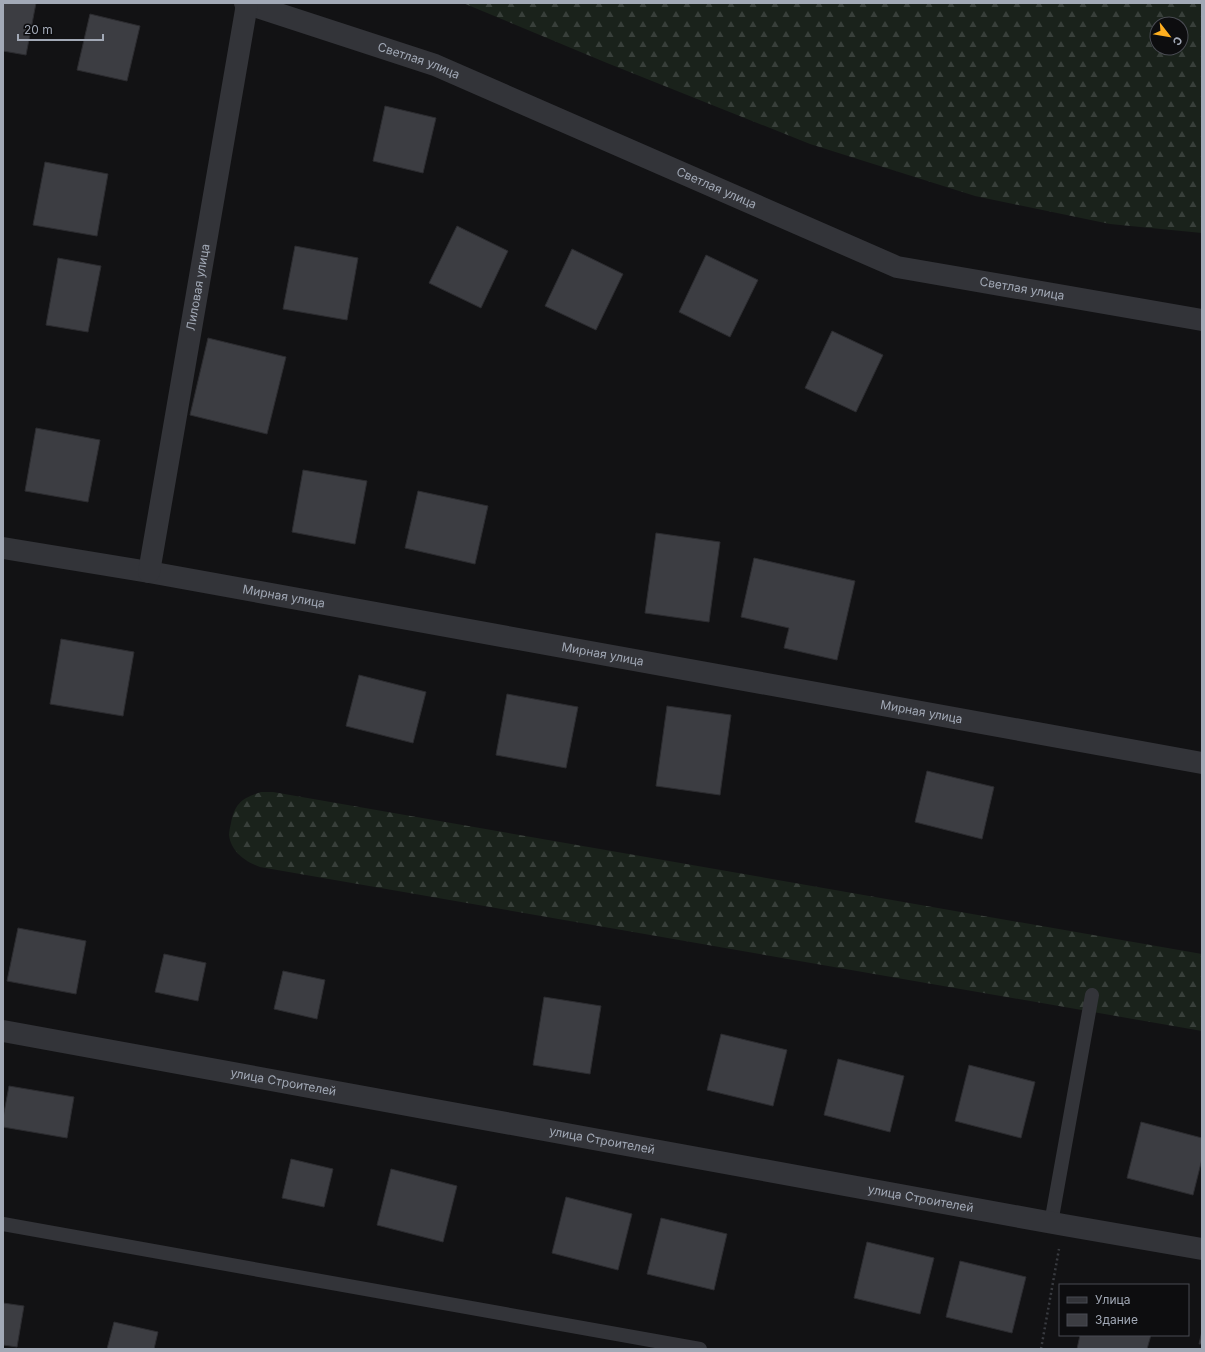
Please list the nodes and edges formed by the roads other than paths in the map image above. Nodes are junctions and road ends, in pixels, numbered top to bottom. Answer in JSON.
{"nodes":[{"id":1,"x":246,"y":3,"type":"edge"},
{"id":2,"x":1202,"y":320,"type":"edge"},
{"id":3,"x":3,"y":548,"type":"edge"},
{"id":4,"x":149,"y":572,"type":"junction"},
{"id":5,"x":1202,"y":763,"type":"edge"},
{"id":6,"x":1092,"y":995,"type":"dead end"},
{"id":7,"x":3,"y":1031,"type":"edge"},
{"id":8,"x":3,"y":1224,"type":"edge"},
{"id":9,"x":1058,"y":1224,"type":"junction"},
{"id":10,"x":1202,"y":1249,"type":"edge"},
{"id":11,"x":700,"y":1349,"type":"edge"}],
"edges":[{"from":1,"to":2,"type":"street","name":"Светлая улица"},
{"from":1,"to":4,"type":"street","name":"Лиловая улица"},
{"from":3,"to":4,"type":"street","name":"Мирная улица"},
{"from":4,"to":5,"type":"street","name":"Мирная улица"},
{"from":6,"to":9,"type":"lane"},
{"from":7,"to":9,"type":"street","name":"улица Строителей"},
{"from":8,"to":11,"type":"lane"},
{"from":9,"to":10,"type":"street","name":"улица Строителей"}]}
